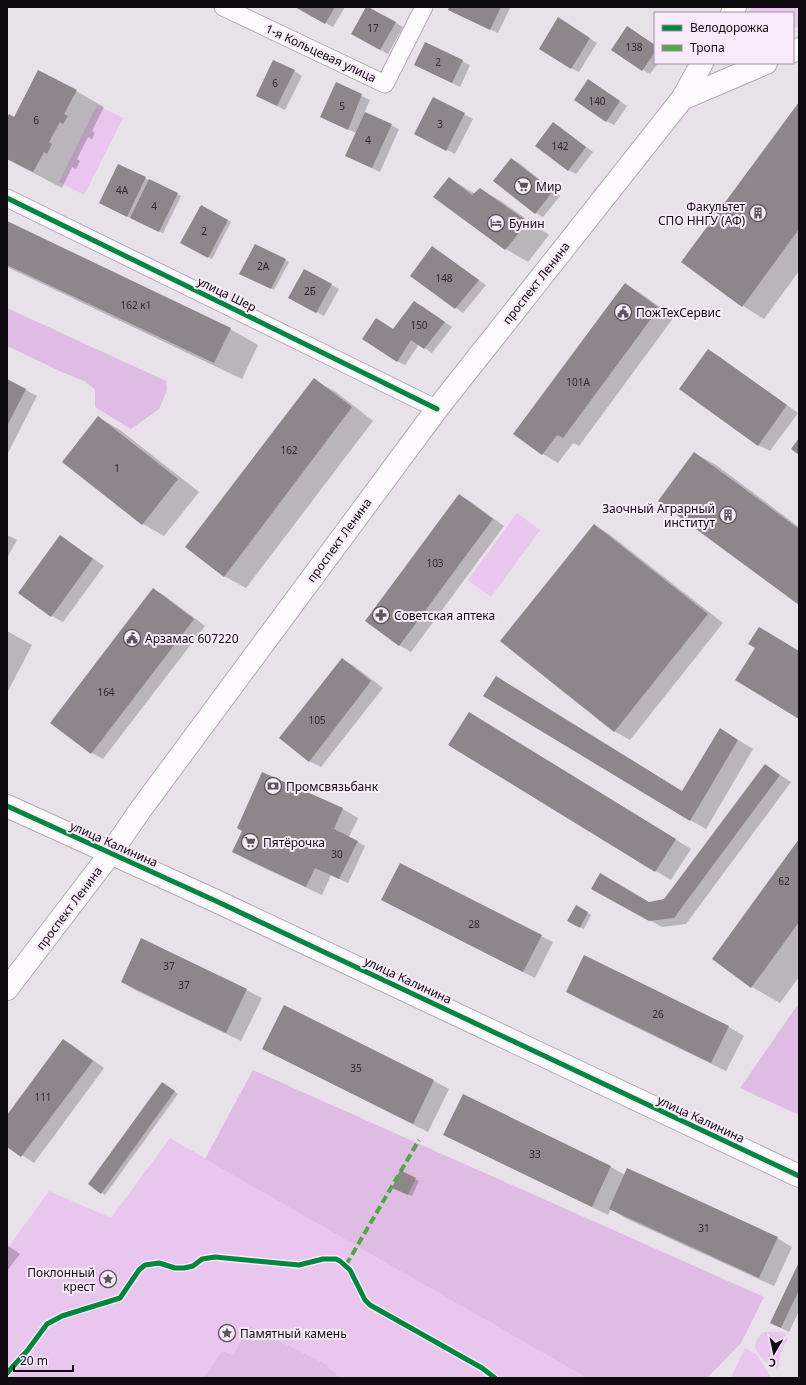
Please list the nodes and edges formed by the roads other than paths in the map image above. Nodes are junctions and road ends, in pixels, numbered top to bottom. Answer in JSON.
{"nodes":[{"id":1,"x":223,"y":7,"type":"edge"},
{"id":2,"x":424,"y":7,"type":"edge"},
{"id":3,"x":701,"y":64,"type":"edge"},
{"id":4,"x":764,"y":64,"type":"edge"},
{"id":5,"x":682,"y":99,"type":"junction"},
{"id":6,"x":7,"y":198,"type":"edge"},
{"id":7,"x":437,"y":409,"type":"junction"},
{"id":8,"x":7,"y":806,"type":"edge"},
{"id":9,"x":110,"y":854,"type":"junction"},
{"id":10,"x":7,"y":989,"type":"edge"},
{"id":11,"x":799,"y":1176,"type":"edge"}],
"edges":[{"from":1,"to":2,"type":"street","name":"1-я Кольцевая улица"},
{"from":3,"to":5,"type":"main road","name":"проспект Ленина"},
{"from":4,"to":5,"type":"main road"},
{"from":5,"to":7,"type":"main road","name":"проспект Ленина"},
{"from":6,"to":7,"type":"street","name":"улица Шер"},
{"from":7,"to":9,"type":"main road","name":"проспект Ленина"},
{"from":8,"to":9,"type":"main road","name":"улица Калинина"},
{"from":9,"to":10,"type":"main road","name":"проспект Ленина"},
{"from":9,"to":11,"type":"main road","name":"улица Калинина"}]}
